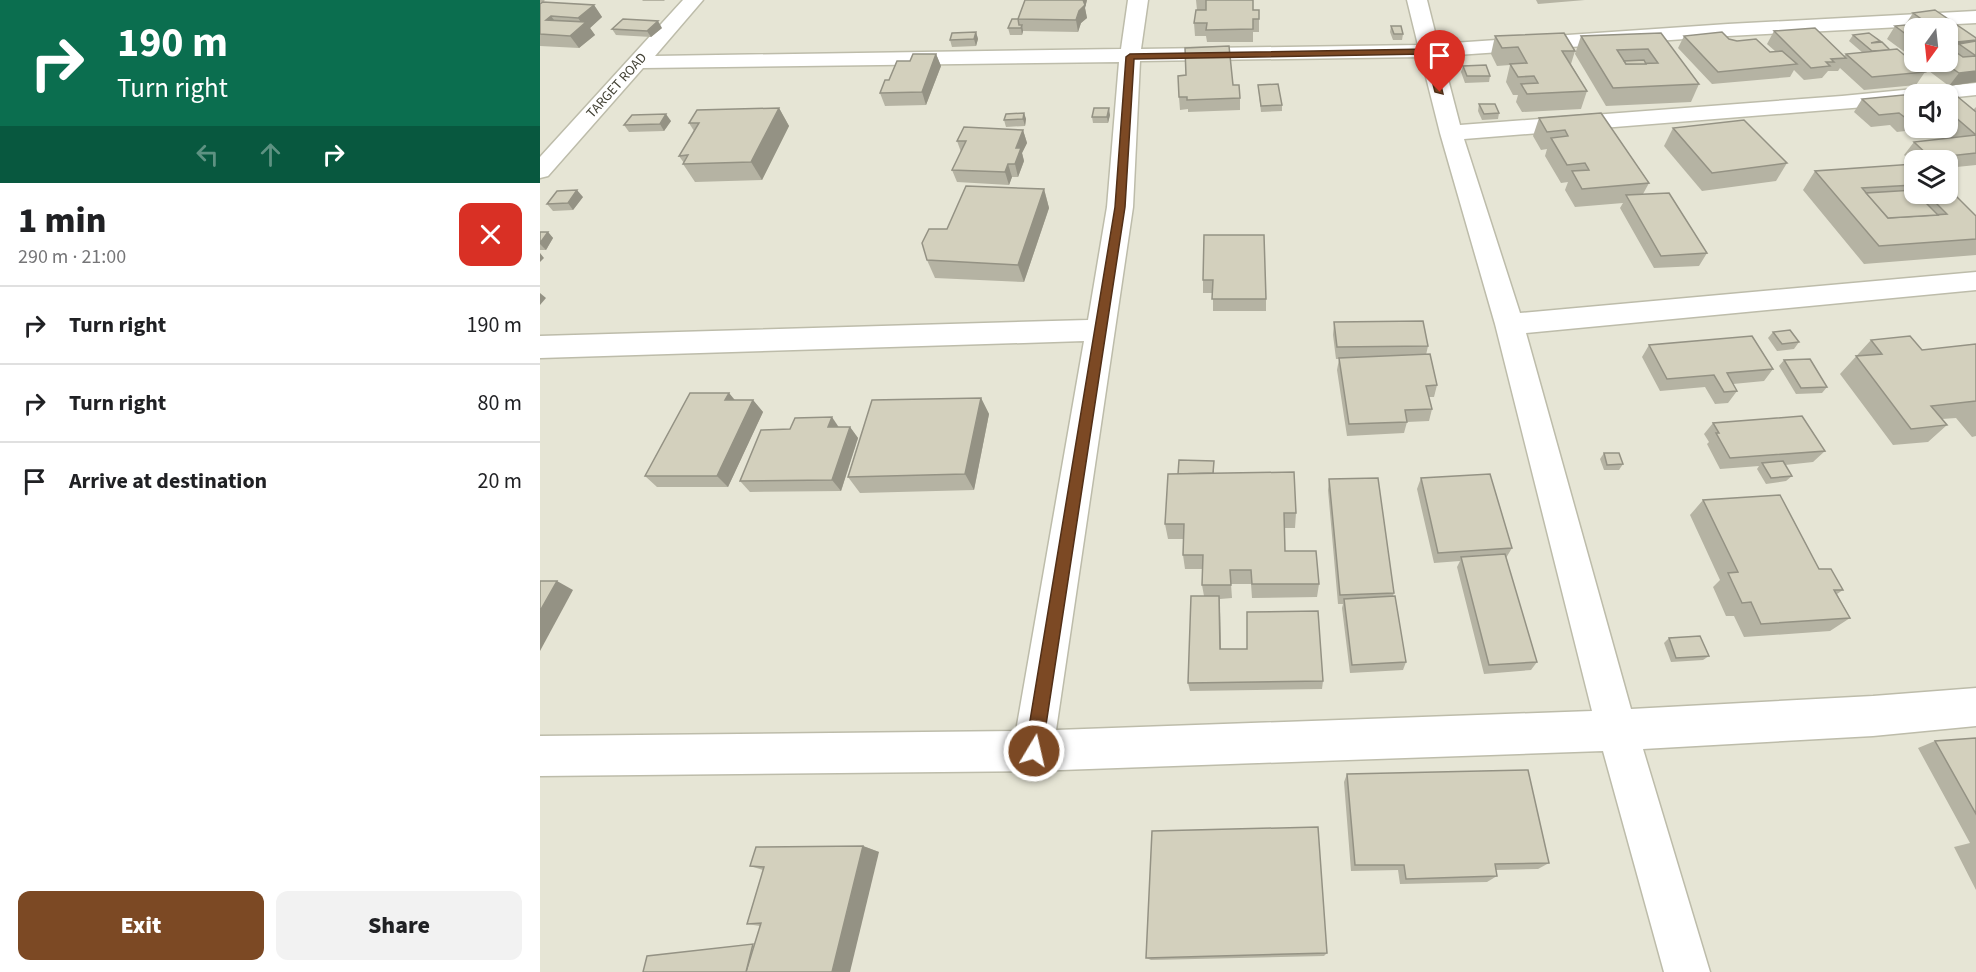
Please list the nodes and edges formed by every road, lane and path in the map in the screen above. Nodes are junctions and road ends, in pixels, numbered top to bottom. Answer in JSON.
{"nodes":[{"id":1,"x":693,"y":0,"type":"edge"},
{"id":2,"x":1138,"y":0,"type":"edge"},
{"id":3,"x":1417,"y":0,"type":"edge"},
{"id":4,"x":1976,"y":17,"type":"edge"},
{"id":5,"x":1958,"y":19,"type":"edge"},
{"id":6,"x":1904,"y":22,"type":"edge"},
{"id":7,"x":1958,"y":23,"type":"edge"},
{"id":8,"x":1976,"y":33,"type":"edge"},
{"id":9,"x":1429,"y":51,"type":"junction"},
{"id":10,"x":1130,"y":57,"type":"junction"},
{"id":11,"x":637,"y":62,"type":"junction"},
{"id":12,"x":1976,"y":89,"type":"edge"},
{"id":13,"x":1958,"y":91,"type":"edge"},
{"id":14,"x":1904,"y":97,"type":"edge"},
{"id":15,"x":1451,"y":133,"type":"junction"},
{"id":16,"x":540,"y":170,"type":"edge"},
{"id":17,"x":1976,"y":281,"type":"edge"},
{"id":18,"x":1509,"y":324,"type":"junction"},
{"id":19,"x":1102,"y":330,"type":"junction"},
{"id":20,"x":540,"y":347,"type":"edge"},
{"id":21,"x":1976,"y":707,"type":"edge"},
{"id":22,"x":1617,"y":730,"type":"junction"},
{"id":23,"x":1034,"y":751,"type":"junction"},
{"id":24,"x":540,"y":756,"type":"edge"},
{"id":25,"x":1687,"y":972,"type":"edge"}],
"edges":[{"from":1,"to":11,"type":"street","name":"TARGET ROAD"},
{"from":2,"to":10,"type":"street"},
{"from":3,"to":9,"type":"street"},
{"from":4,"to":5,"type":"street"},
{"from":6,"to":9,"type":"street"},
{"from":7,"to":8,"type":"street"},
{"from":9,"to":10,"type":"street"},
{"from":9,"to":15,"type":"street"},
{"from":10,"to":11,"type":"street"},
{"from":10,"to":19,"type":"street"},
{"from":11,"to":16,"type":"street","name":"TARGET ROAD"},
{"from":12,"to":13,"type":"street"},
{"from":14,"to":15,"type":"street"},
{"from":15,"to":18,"type":"street"},
{"from":17,"to":18,"type":"street"},
{"from":18,"to":22,"type":"street"},
{"from":19,"to":20,"type":"street"},
{"from":19,"to":23,"type":"street"},
{"from":21,"to":22,"type":"street"},
{"from":22,"to":23,"type":"street"},
{"from":22,"to":25,"type":"street"},
{"from":23,"to":24,"type":"street"}]}
